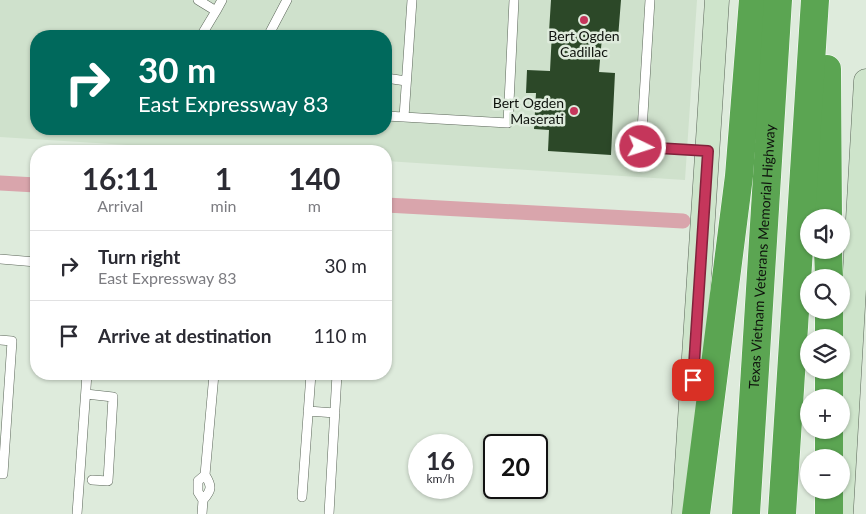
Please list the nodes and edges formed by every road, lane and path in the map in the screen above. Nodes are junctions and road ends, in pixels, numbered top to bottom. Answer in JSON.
{"nodes":[{"id":1,"x":198,"y":0,"type":"edge"},
{"id":2,"x":222,"y":0,"type":"edge"},
{"id":3,"x":287,"y":0,"type":"edge"},
{"id":4,"x":412,"y":0,"type":"edge"},
{"id":5,"x":514,"y":0,"type":"edge"},
{"id":6,"x":650,"y":0,"type":"edge"},
{"id":7,"x":713,"y":0,"type":"edge"},
{"id":8,"x":753,"y":0,"type":"edge"},
{"id":9,"x":778,"y":0,"type":"edge"},
{"id":10,"x":815,"y":0,"type":"edge"},
{"id":11,"x":827,"y":0,"type":"edge"},
{"id":12,"x":216,"y":11,"type":"junction"},
{"id":13,"x":205,"y":30,"type":"edge"},
{"id":14,"x":271,"y":30,"type":"edge"},
{"id":15,"x":392,"y":79,"type":"edge"},
{"id":16,"x":406,"y":81,"type":"junction"},
{"id":17,"x":866,"y":81,"type":"edge"},
{"id":18,"x":392,"y":116,"type":"edge"},
{"id":19,"x":404,"y":117,"type":"junction"},
{"id":20,"x":708,"y":151,"type":"junction"},
{"id":21,"x":828,"y":209,"type":"edge"},
{"id":22,"x":0,"y":259,"type":"edge"},
{"id":23,"x":835,"y":259,"type":"edge"},
{"id":24,"x":30,"y":262,"type":"edge"},
{"id":25,"x":843,"y":269,"type":"edge"},
{"id":26,"x":850,"y":278,"type":"edge"},
{"id":27,"x":0,"y":340,"type":"edge"},
{"id":28,"x":846,"y":379,"type":"edge"},
{"id":29,"x":87,"y":380,"type":"edge"},
{"id":30,"x":213,"y":380,"type":"edge"},
{"id":31,"x":311,"y":380,"type":"edge"},
{"id":32,"x":337,"y":380,"type":"edge"},
{"id":33,"x":86,"y":394,"type":"junction"},
{"id":34,"x":308,"y":411,"type":"junction"},
{"id":35,"x":335,"y":412,"type":"junction"},
{"id":36,"x":0,"y":474,"type":"edge"},
{"id":37,"x":92,"y":480,"type":"dead end"},
{"id":38,"x":302,"y":497,"type":"dead end"},
{"id":39,"x":829,"y":499,"type":"edge"},
{"id":40,"x":77,"y":514,"type":"edge"},
{"id":41,"x":202,"y":514,"type":"edge"},
{"id":42,"x":328,"y":514,"type":"edge"},
{"id":43,"x":684,"y":514,"type":"edge"},
{"id":44,"x":696,"y":514,"type":"edge"},
{"id":45,"x":746,"y":514,"type":"edge"},
{"id":46,"x":782,"y":514,"type":"edge"},
{"id":47,"x":829,"y":514,"type":"edge"},
{"id":48,"x":841,"y":514,"type":"edge"}],
"edges":[{"from":1,"to":12,"type":"lane"},
{"from":2,"to":12,"type":"lane"},
{"from":3,"to":14,"type":"lane"},
{"from":4,"to":16,"type":"lane"},
{"from":5,"to":19,"type":"lane"},
{"from":6,"to":20,"type":"lane"},
{"from":7,"to":20,"type":"main road"},
{"from":8,"to":44,"type":"highway"},
{"from":9,"to":45,"type":"highway","name":"Texas Vietnam Veterans Memorial Highway"},
{"from":10,"to":46,"type":"highway"},
{"from":11,"to":21,"type":"highway"},
{"from":12,"to":13,"type":"lane"},
{"from":15,"to":16,"type":"lane"},
{"from":16,"to":19,"type":"lane"},
{"from":17,"to":26,"type":"main road"},
{"from":18,"to":19,"type":"lane"},
{"from":20,"to":43,"type":"main road"},
{"from":22,"to":24,"type":"lane"},
{"from":23,"to":25,"type":"highway"},
{"from":27,"to":36,"type":"lane"},
{"from":28,"to":48,"type":"main road"},
{"from":29,"to":33,"type":"lane"},
{"from":30,"to":41,"type":"lane"},
{"from":31,"to":34,"type":"lane"},
{"from":32,"to":35,"type":"lane"},
{"from":33,"to":37,"type":"lane"},
{"from":33,"to":40,"type":"lane"},
{"from":34,"to":35,"type":"lane"},
{"from":34,"to":38,"type":"lane"},
{"from":35,"to":42,"type":"lane"},
{"from":39,"to":47,"type":"highway"}]}
